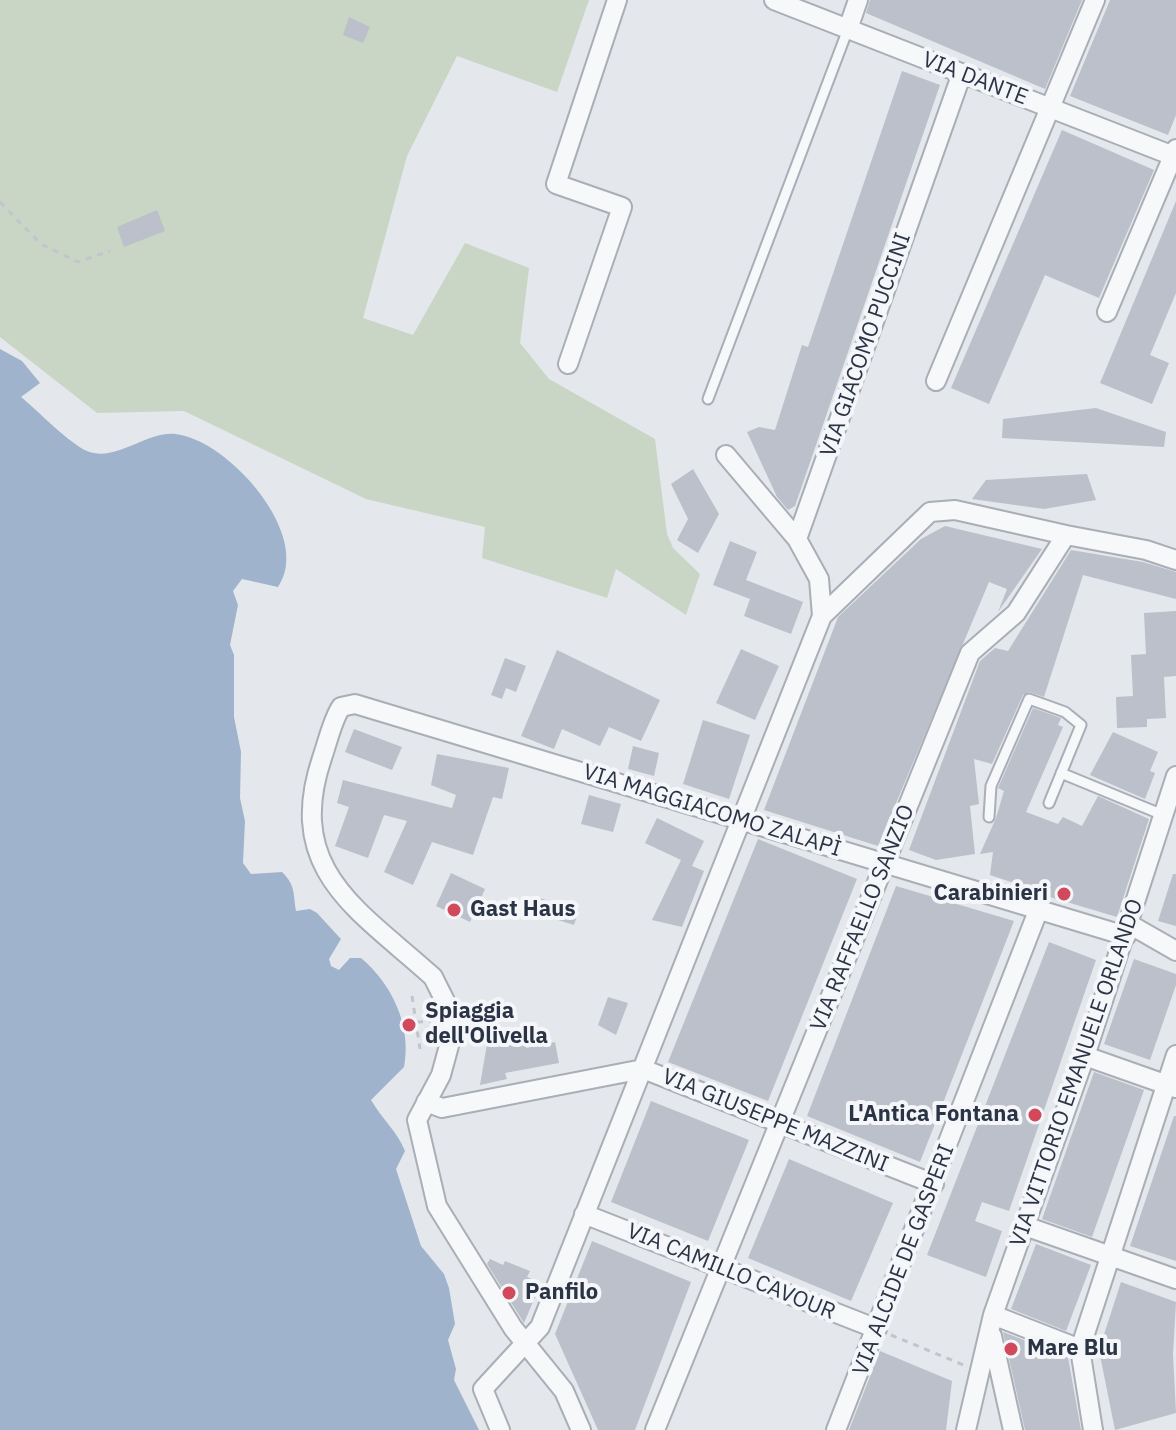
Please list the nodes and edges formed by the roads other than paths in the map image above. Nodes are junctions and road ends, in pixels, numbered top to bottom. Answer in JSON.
{"nodes":[{"id":1,"x":617,"y":0,"type":"edge"},
{"id":2,"x":774,"y":0,"type":"edge"},
{"id":3,"x":858,"y":0,"type":"edge"},
{"id":4,"x":1095,"y":0,"type":"edge"},
{"id":5,"x":848,"y":29,"type":"junction"},
{"id":6,"x":962,"y":73,"type":"junction"},
{"id":7,"x":1051,"y":108,"type":"junction"},
{"id":8,"x":1175,"y":154,"type":"edge"},
{"id":9,"x":1107,"y":312,"type":"dead end"},
{"id":10,"x":568,"y":364,"type":"dead end"},
{"id":11,"x":936,"y":381,"type":"dead end"},
{"id":12,"x":708,"y":399,"type":"dead end"},
{"id":13,"x":726,"y":455,"type":"dead end"},
{"id":14,"x":1066,"y":535,"type":"junction"},
{"id":15,"x":797,"y":539,"type":"junction"},
{"id":16,"x":1176,"y":560,"type":"edge"},
{"id":17,"x":822,"y":616,"type":"junction"},
{"id":18,"x":1061,"y":773,"type":"junction"},
{"id":19,"x":1176,"y":776,"type":"edge"},
{"id":20,"x":1049,"y":803,"type":"dead end"},
{"id":21,"x":1163,"y":815,"type":"junction"},
{"id":22,"x":989,"y":817,"type":"dead end"},
{"id":23,"x":741,"y":819,"type":"junction"},
{"id":24,"x":885,"y":863,"type":"junction"},
{"id":25,"x":1038,"y":911,"type":"junction"},
{"id":26,"x":1125,"y":936,"type":"junction"},
{"id":27,"x":1171,"y":949,"type":"edge"},
{"id":28,"x":1176,"y":1055,"type":"edge"},
{"id":29,"x":1085,"y":1056,"type":"junction"},
{"id":30,"x":643,"y":1069,"type":"junction"},
{"id":31,"x":1171,"y":1086,"type":"edge"},
{"id":32,"x":426,"y":1102,"type":"junction"},
{"id":33,"x":781,"y":1124,"type":"junction"},
{"id":34,"x":934,"y":1184,"type":"junction"},
{"id":35,"x":584,"y":1214,"type":"junction"},
{"id":36,"x":1025,"y":1226,"type":"junction"},
{"id":37,"x":1109,"y":1256,"type":"junction"},
{"id":38,"x":722,"y":1268,"type":"junction"},
{"id":39,"x":1176,"y":1279,"type":"edge"},
{"id":40,"x":992,"y":1322,"type":"junction"},
{"id":41,"x":877,"y":1329,"type":"junction"},
{"id":42,"x":526,"y":1344,"type":"junction"},
{"id":43,"x":1080,"y":1349,"type":"junction"},
{"id":44,"x":1008,"y":1408,"type":"junction"},
{"id":45,"x":968,"y":1421,"type":"edge"},
{"id":46,"x":500,"y":1430,"type":"edge"},
{"id":47,"x":581,"y":1430,"type":"edge"},
{"id":48,"x":655,"y":1430,"type":"edge"},
{"id":49,"x":836,"y":1430,"type":"edge"},
{"id":50,"x":1013,"y":1430,"type":"edge"},
{"id":51,"x":1093,"y":1430,"type":"edge"}],
"edges":[{"from":1,"to":10,"type":"street"},
{"from":2,"to":5,"type":"street","name":"VIA DANTE"},
{"from":3,"to":5,"type":"street"},
{"from":4,"to":7,"type":"street"},
{"from":5,"to":6,"type":"street","name":"VIA DANTE"},
{"from":5,"to":12,"type":"lane"},
{"from":6,"to":7,"type":"street","name":"VIA DANTE"},
{"from":6,"to":15,"type":"street","name":"VIA GIACOMO PUCCINI"},
{"from":7,"to":8,"type":"street","name":"VIA DANTE"},
{"from":7,"to":11,"type":"street"},
{"from":8,"to":9,"type":"street"},
{"from":13,"to":15,"type":"street"},
{"from":14,"to":16,"type":"street"},
{"from":14,"to":17,"type":"street"},
{"from":14,"to":24,"type":"street","name":"VIA RAFFAELLO SANZIO"},
{"from":15,"to":17,"type":"street"},
{"from":17,"to":23,"type":"street"},
{"from":18,"to":20,"type":"lane"},
{"from":18,"to":21,"type":"lane"},
{"from":18,"to":22,"type":"lane"},
{"from":19,"to":21,"type":"street","name":"VIA VITTORIO EMANUELE ORLANDO"},
{"from":21,"to":26,"type":"street","name":"VIA VITTORIO EMANUELE ORLANDO"},
{"from":23,"to":24,"type":"street","name":"VIA MAGGIACOMO ZALAPÌ"},
{"from":23,"to":30,"type":"street"},
{"from":23,"to":32,"type":"street","name":"VIA MAGGIACOMO ZALAPÌ"},
{"from":24,"to":25,"type":"street","name":"VIA MAGGIACOMO ZALAPÌ"},
{"from":24,"to":33,"type":"street","name":"VIA RAFFAELLO SANZIO"},
{"from":25,"to":26,"type":"street","name":"VIA MAGGIACOMO ZALAPÌ"},
{"from":25,"to":34,"type":"street","name":"VIA ALCIDE DE GASPERI"},
{"from":26,"to":27,"type":"street"},
{"from":26,"to":27,"type":"street"},
{"from":26,"to":29,"type":"street","name":"VIA VITTORIO EMANUELE ORLANDO"},
{"from":28,"to":31,"type":"street"},
{"from":29,"to":31,"type":"street"},
{"from":29,"to":36,"type":"street","name":"VIA VITTORIO EMANUELE ORLANDO"},
{"from":30,"to":32,"type":"street","name":"VIA GIUSEPPE MAZZINI"},
{"from":30,"to":33,"type":"street","name":"VIA GIUSEPPE MAZZINI"},
{"from":30,"to":35,"type":"street"},
{"from":31,"to":37,"type":"street"},
{"from":32,"to":42,"type":"street"},
{"from":33,"to":34,"type":"street","name":"VIA GIUSEPPE MAZZINI"},
{"from":33,"to":38,"type":"street","name":"VIA RAFFAELLO SANZIO"},
{"from":34,"to":41,"type":"street","name":"VIA ALCIDE DE GASPERI"},
{"from":35,"to":38,"type":"street","name":"VIA CAMILLO CAVOUR"},
{"from":35,"to":42,"type":"street"},
{"from":36,"to":37,"type":"street"},
{"from":36,"to":40,"type":"street","name":"VIA VITTORIO EMANUELE ORLANDO"},
{"from":37,"to":39,"type":"street"},
{"from":37,"to":43,"type":"street"},
{"from":38,"to":41,"type":"street","name":"VIA CAMILLO CAVOUR"},
{"from":38,"to":48,"type":"street","name":"VIA RAFFAELLO SANZIO"},
{"from":40,"to":43,"type":"street"},
{"from":40,"to":44,"type":"street"},
{"from":40,"to":45,"type":"street","name":"VIA VITTORIO EMANUELE ORLANDO"},
{"from":41,"to":49,"type":"street","name":"VIA ALCIDE DE GASPERI"},
{"from":42,"to":46,"type":"street"},
{"from":42,"to":47,"type":"street"},
{"from":43,"to":51,"type":"street"},
{"from":44,"to":45,"type":"street"},
{"from":44,"to":50,"type":"street"}]}
